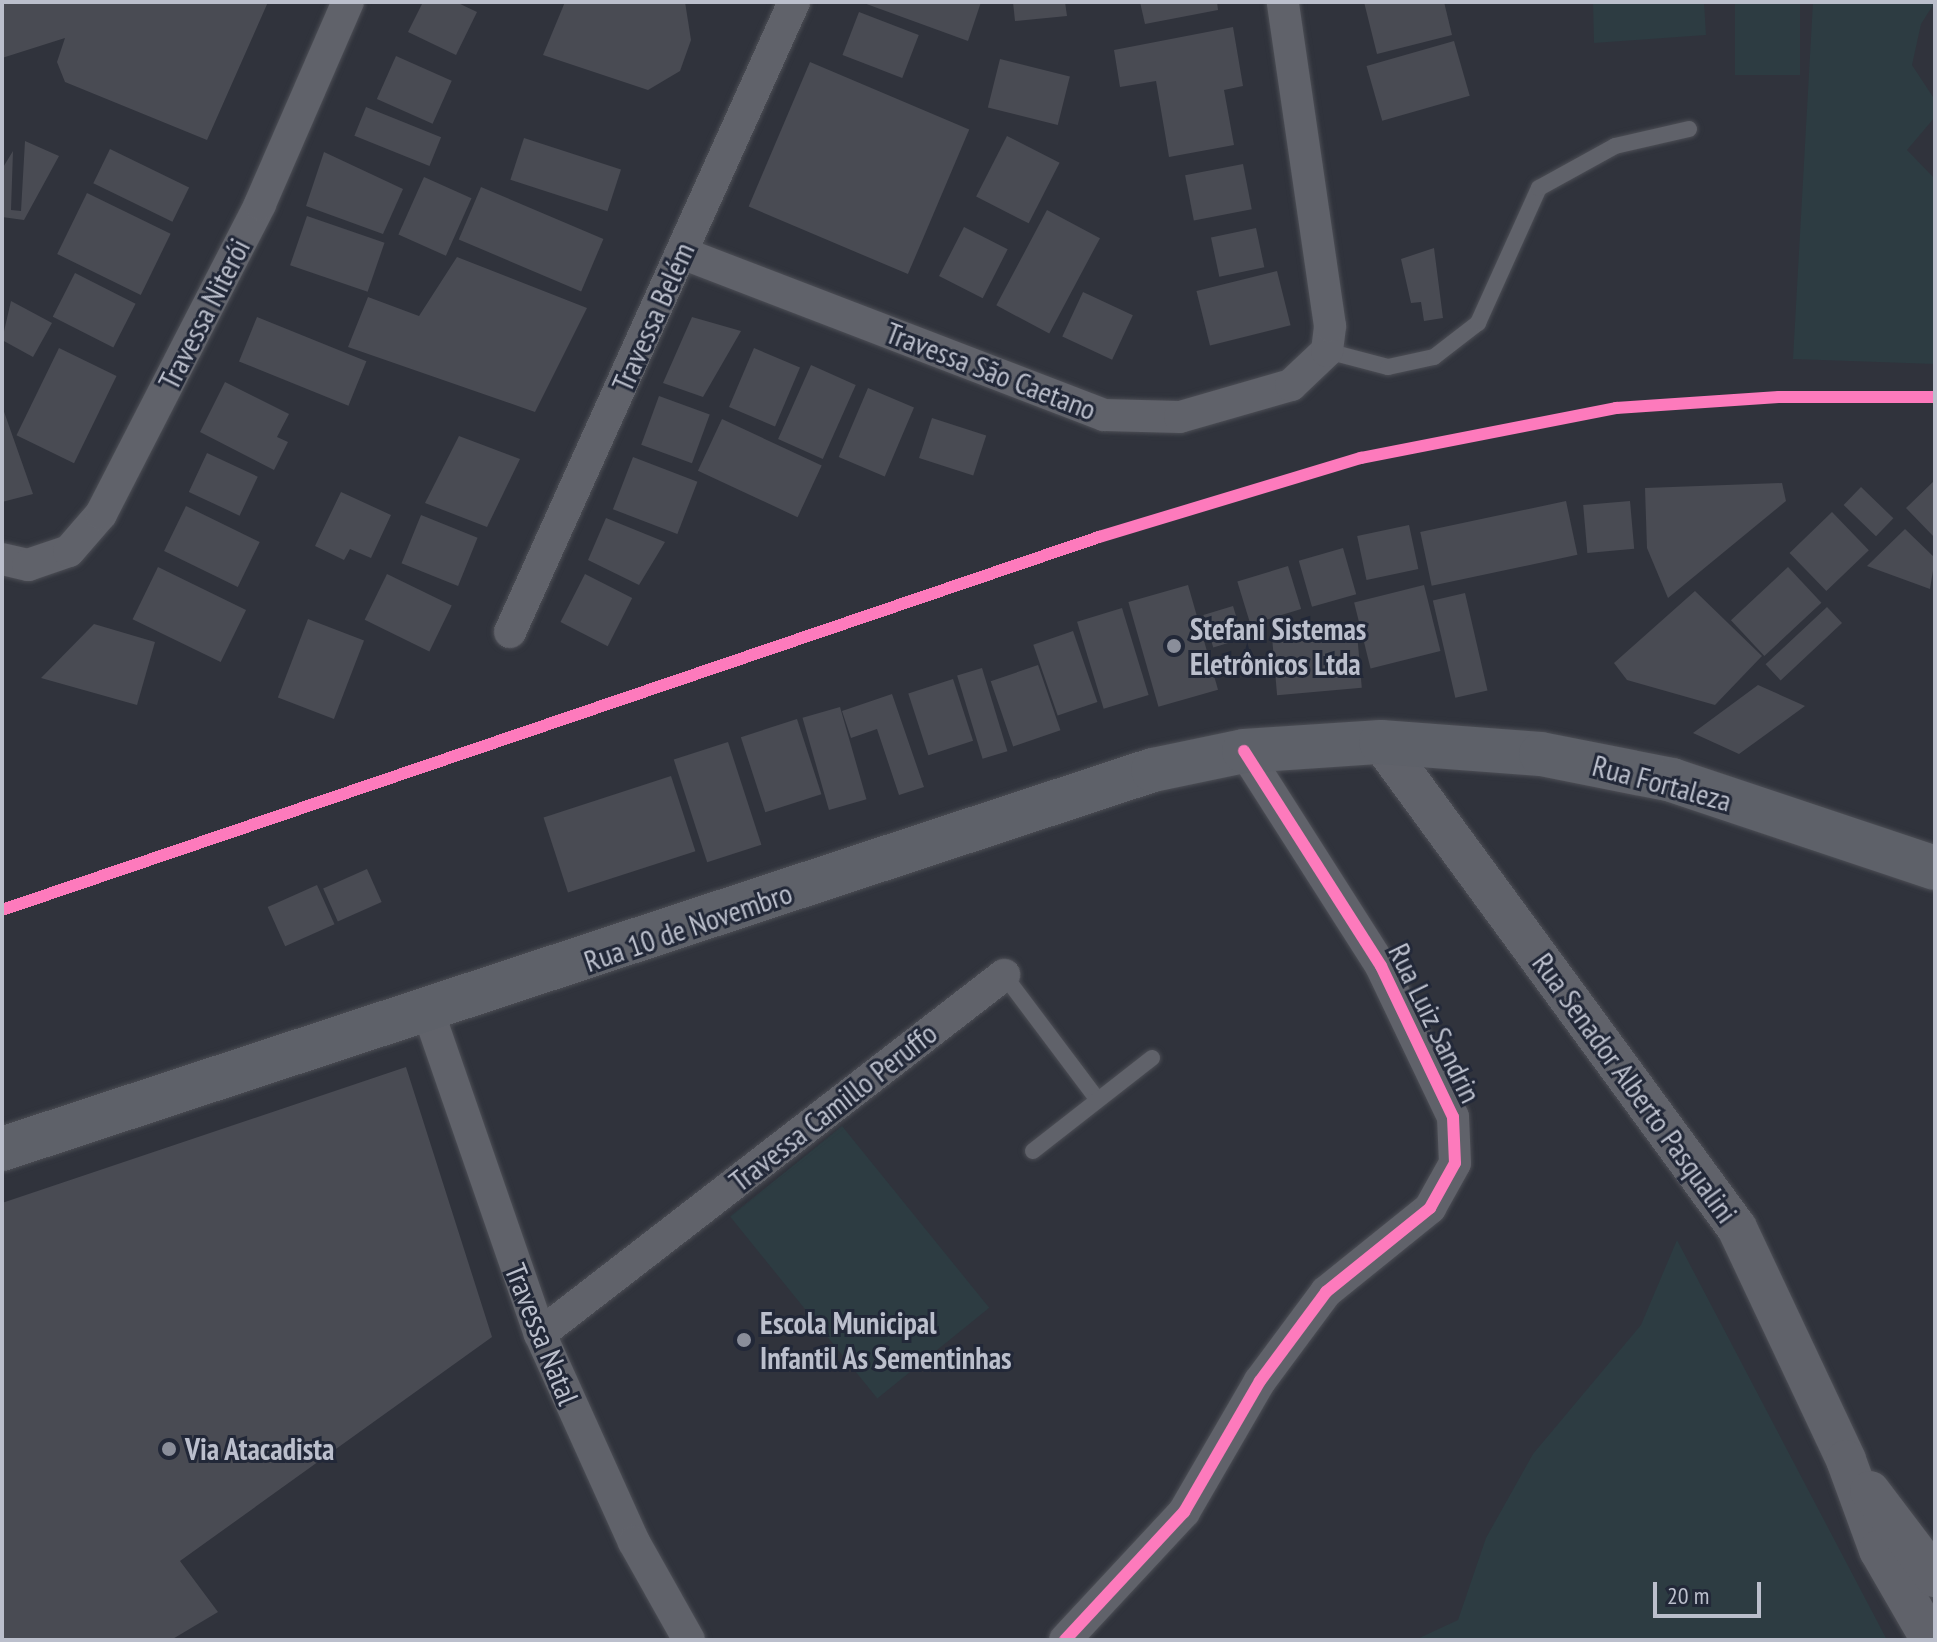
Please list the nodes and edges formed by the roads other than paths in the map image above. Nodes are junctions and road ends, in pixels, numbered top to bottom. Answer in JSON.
{"nodes":[{"id":1,"x":348,"y":2,"type":"edge"},
{"id":2,"x":794,"y":2,"type":"edge"},
{"id":3,"x":1283,"y":2,"type":"edge"},
{"id":4,"x":1689,"y":129,"type":"dead end"},
{"id":5,"x":682,"y":253,"type":"junction"},
{"id":6,"x":1327,"y":351,"type":"junction"},
{"id":7,"x":2,"y":559,"type":"edge"},
{"id":8,"x":510,"y":632,"type":"dead end"},
{"id":9,"x":1381,"y":742,"type":"junction"},
{"id":10,"x":1244,"y":751,"type":"junction"},
{"id":11,"x":1935,"y":868,"type":"edge"},
{"id":12,"x":1004,"y":975,"type":"joint"},
{"id":13,"x":429,"y":1014,"type":"junction"},
{"id":14,"x":1152,"y":1058,"type":"dead end"},
{"id":15,"x":1097,"y":1099,"type":"junction"},
{"id":16,"x":2,"y":1149,"type":"edge"},
{"id":17,"x":1033,"y":1151,"type":"dead end"},
{"id":18,"x":540,"y":1334,"type":"junction"},
{"id":19,"x":1846,"y":1460,"type":"junction"},
{"id":20,"x":1935,"y":1577,"type":"edge"},
{"id":21,"x":689,"y":1640,"type":"edge"},
{"id":22,"x":1065,"y":1640,"type":"edge"},
{"id":23,"x":1931,"y":1640,"type":"edge"}],
"edges":[{"from":1,"to":7,"type":"street","name":"Travessa Niterói"},
{"from":2,"to":5,"type":"street","name":"Travessa Belém"},
{"from":3,"to":6,"type":"street"},
{"from":4,"to":6,"type":"lane"},
{"from":5,"to":6,"type":"street","name":"Travessa São Caetano"},
{"from":5,"to":8,"type":"street","name":"Travessa Belém"},
{"from":9,"to":10,"type":"main road","name":"Rua 10 de Novembro"},
{"from":9,"to":11,"type":"main road","name":"Rua Fortaleza"},
{"from":9,"to":19,"type":"street","name":"Rua Senador Alberto Pasqualini"},
{"from":10,"to":13,"type":"main road","name":"Rua 10 de Novembro"},
{"from":10,"to":22,"type":"street","name":"Rua Luiz Sandrin"},
{"from":12,"to":15,"type":"lane","name":"Travessa Camillo Peruffo"},
{"from":12,"to":18,"type":"street","name":"Travessa Camillo Peruffo"},
{"from":13,"to":16,"type":"main road","name":"Rua 10 de Novembro"},
{"from":13,"to":18,"type":"street","name":"Travessa Natal"},
{"from":14,"to":15,"type":"lane"},
{"from":15,"to":17,"type":"lane"},
{"from":18,"to":21,"type":"street","name":"Travessa Natal"},
{"from":19,"to":20,"type":"street","name":"Rua Senador Alberto Pasqualini"},
{"from":19,"to":23,"type":"street","name":"Rua Senador Alberto Pasqualini"}]}
